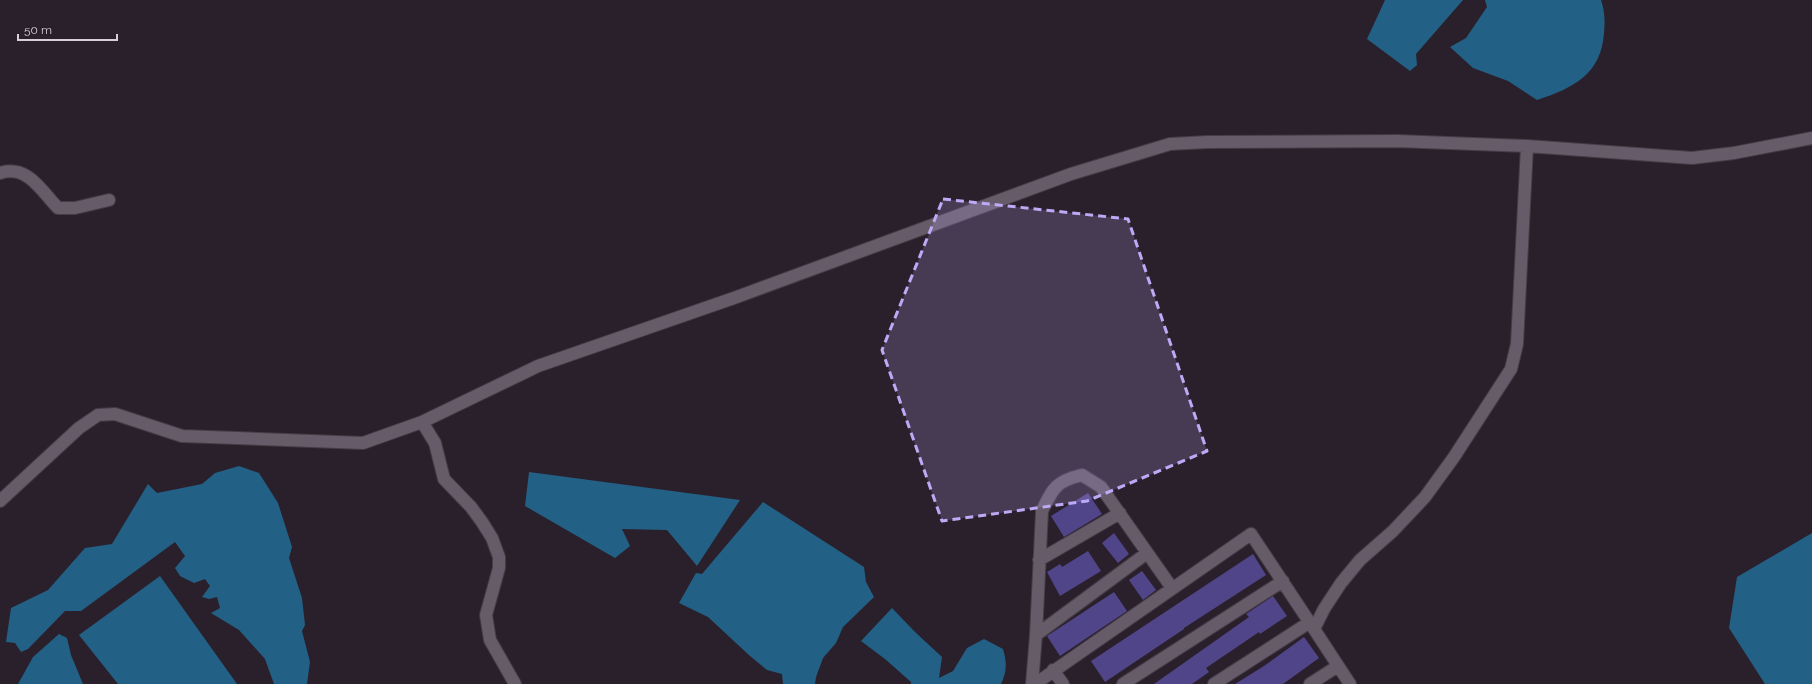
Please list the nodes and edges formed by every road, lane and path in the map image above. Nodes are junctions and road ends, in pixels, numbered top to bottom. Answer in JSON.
{"nodes":[{"id":1,"x":1812,"y":138,"type":"edge"},
{"id":2,"x":1527,"y":146,"type":"junction"},
{"id":3,"x":0,"y":172,"type":"edge"},
{"id":4,"x":109,"y":200,"type":"dead end"},
{"id":5,"x":422,"y":422,"type":"junction"},
{"id":6,"x":0,"y":501,"type":"edge"},
{"id":7,"x":1120,"y":514,"type":"junction"},
{"id":8,"x":1147,"y":553,"type":"junction"},
{"id":9,"x":1039,"y":560,"type":"junction"},
{"id":10,"x":1282,"y":581,"type":"junction"},
{"id":11,"x":1172,"y":588,"type":"junction"},
{"id":12,"x":1312,"y":626,"type":"junction"},
{"id":13,"x":1036,"y":635,"type":"junction"},
{"id":14,"x":1338,"y":666,"type":"junction"},
{"id":15,"x":1053,"y":670,"type":"junction"},
{"id":16,"x":515,"y":684,"type":"edge"},
{"id":17,"x":1032,"y":684,"type":"edge"},
{"id":18,"x":1035,"y":684,"type":"edge"},
{"id":19,"x":1063,"y":684,"type":"edge"},
{"id":20,"x":1123,"y":684,"type":"edge"},
{"id":21,"x":1214,"y":684,"type":"edge"},
{"id":22,"x":1310,"y":684,"type":"edge"},
{"id":23,"x":1350,"y":684,"type":"edge"}],
"edges":[{"from":1,"to":2,"type":"street"},
{"from":2,"to":5,"type":"street"},
{"from":2,"to":12,"type":"street"},
{"from":3,"to":4,"type":"street"},
{"from":5,"to":6,"type":"street"},
{"from":5,"to":16,"type":"street"},
{"from":7,"to":8,"type":"street"},
{"from":7,"to":9,"type":"street"},
{"from":7,"to":9,"type":"street"},
{"from":8,"to":11,"type":"street"},
{"from":8,"to":13,"type":"street"},
{"from":9,"to":13,"type":"street"},
{"from":10,"to":11,"type":"street"},
{"from":10,"to":12,"type":"street"},
{"from":10,"to":20,"type":"street"},
{"from":11,"to":15,"type":"street"},
{"from":12,"to":14,"type":"street"},
{"from":12,"to":21,"type":"street"},
{"from":13,"to":17,"type":"street"},
{"from":14,"to":22,"type":"street"},
{"from":14,"to":23,"type":"street"},
{"from":15,"to":18,"type":"street"},
{"from":15,"to":19,"type":"street"}]}
